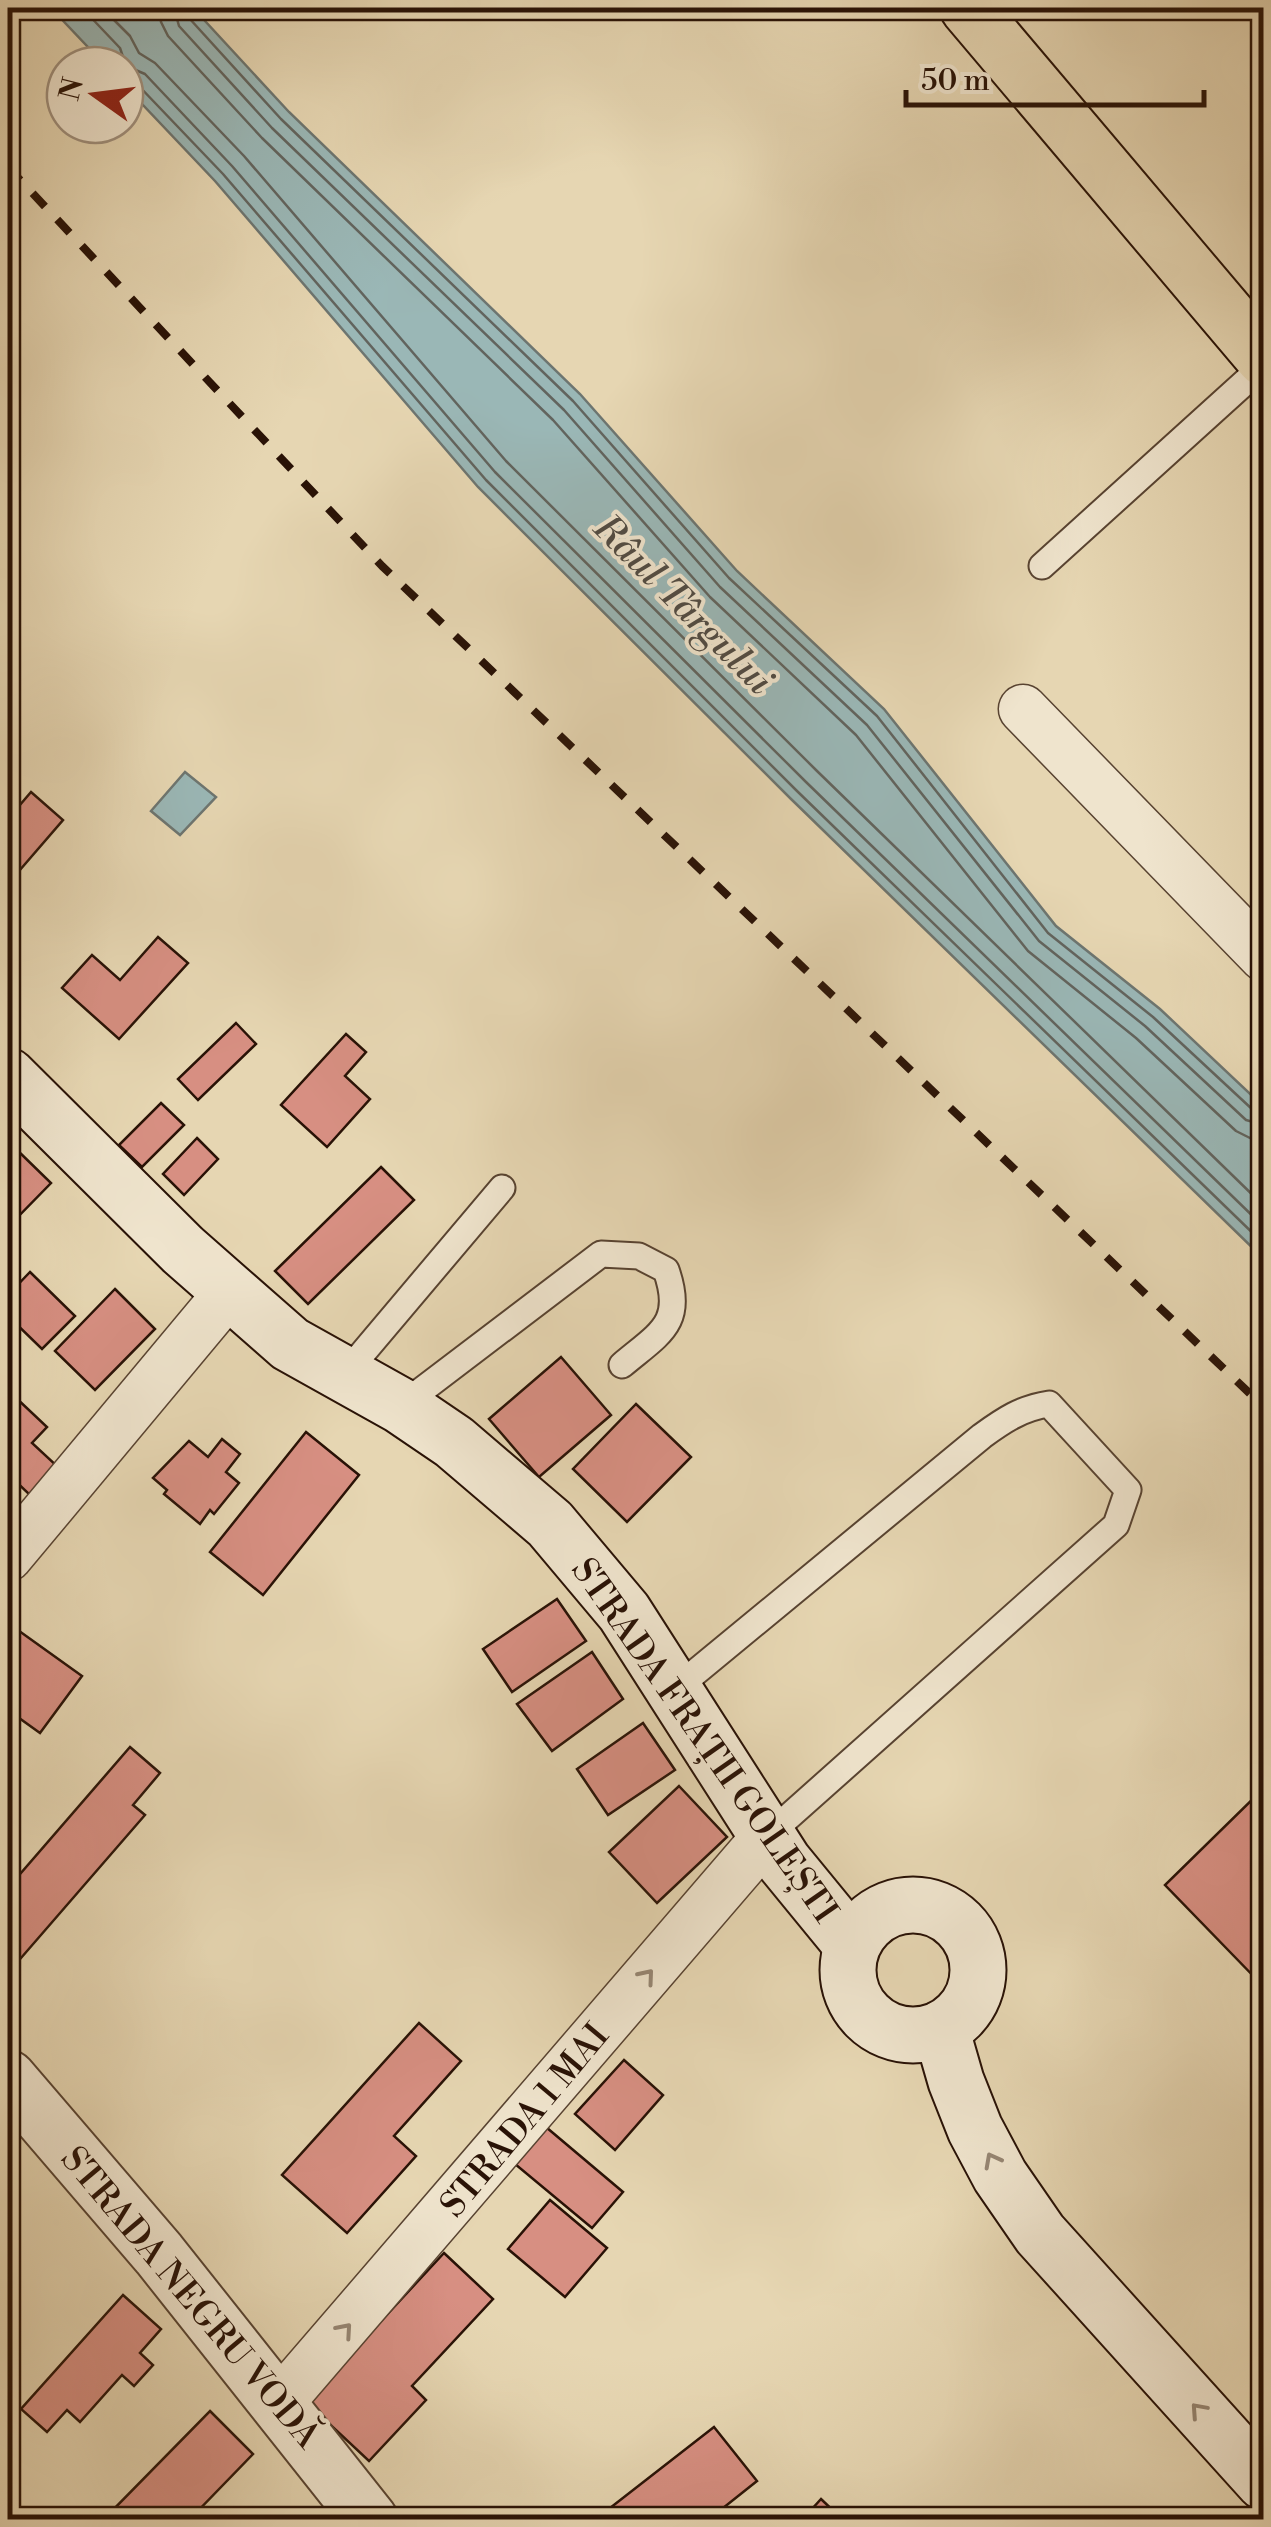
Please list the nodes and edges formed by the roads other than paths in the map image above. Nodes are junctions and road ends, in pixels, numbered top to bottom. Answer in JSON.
{"nodes":[{"id":1,"x":968,"y":8,"type":"edge"},
{"id":2,"x":1264,"y":361,"type":"edge"},
{"id":3,"x":1042,"y":566,"type":"dead end"},
{"id":4,"x":1023,"y":709,"type":"dead end"},
{"id":5,"x":1264,"y":957,"type":"edge"},
{"id":6,"x":8,"y":1076,"type":"edge"},
{"id":7,"x":502,"y":1188,"type":"dead end"},
{"id":8,"x":229,"y":1292,"type":"junction"},
{"id":9,"x":622,"y":1365,"type":"dead end"},
{"id":10,"x":344,"y":1374,"type":"junction"},
{"id":11,"x":400,"y":1406,"type":"junction"},
{"id":12,"x":8,"y":1557,"type":"edge"},
{"id":13,"x":674,"y":1690,"type":"junction"},
{"id":14,"x":766,"y":1836,"type":"junction"},
{"id":15,"x":852,"y":1946,"type":"junction"},
{"id":16,"x":941,"y":2029,"type":"junction"},
{"id":17,"x":8,"y":2078,"type":"edge"},
{"id":18,"x":280,"y":2402,"type":"junction"},
{"id":19,"x":1264,"y":2482,"type":"edge"},
{"id":20,"x":370,"y":2520,"type":"edge"}],
"edges":[{"from":1,"to":2,"type":"highway"},
{"from":2,"to":3,"type":"lane"},
{"from":4,"to":5,"type":"street"},
{"from":6,"to":8,"type":"main road","name":"STRADA FRAȚII GOLEȘTI"},
{"from":7,"to":10,"type":"lane"},
{"from":8,"to":10,"type":"main road","name":"STRADA FRAȚII GOLEȘTI"},
{"from":8,"to":12,"type":"street"},
{"from":9,"to":11,"type":"lane"},
{"from":10,"to":11,"type":"main road","name":"STRADA FRAȚII GOLEȘTI"},
{"from":11,"to":13,"type":"main road","name":"STRADA FRAȚII GOLEȘTI"},
{"from":13,"to":14,"type":"main road","name":"STRADA FRAȚII GOLEȘTI"},
{"from":13,"to":14,"type":"lane"},
{"from":14,"to":15,"type":"main road","name":"STRADA FRAȚII GOLEȘTI"},
{"from":18,"to":14,"type":"street","name":"STRADA 1 MAI","one_way":true},
{"from":15,"to":16,"type":"main road"},
{"from":15,"to":16,"type":"main road"},
{"from":19,"to":16,"type":"main road","one_way":true},
{"from":17,"to":18,"type":"main road","name":"STRADA NEGRU VODĂ"},
{"from":18,"to":20,"type":"main road","name":"STRADA NEGRU VODĂ"}]}
